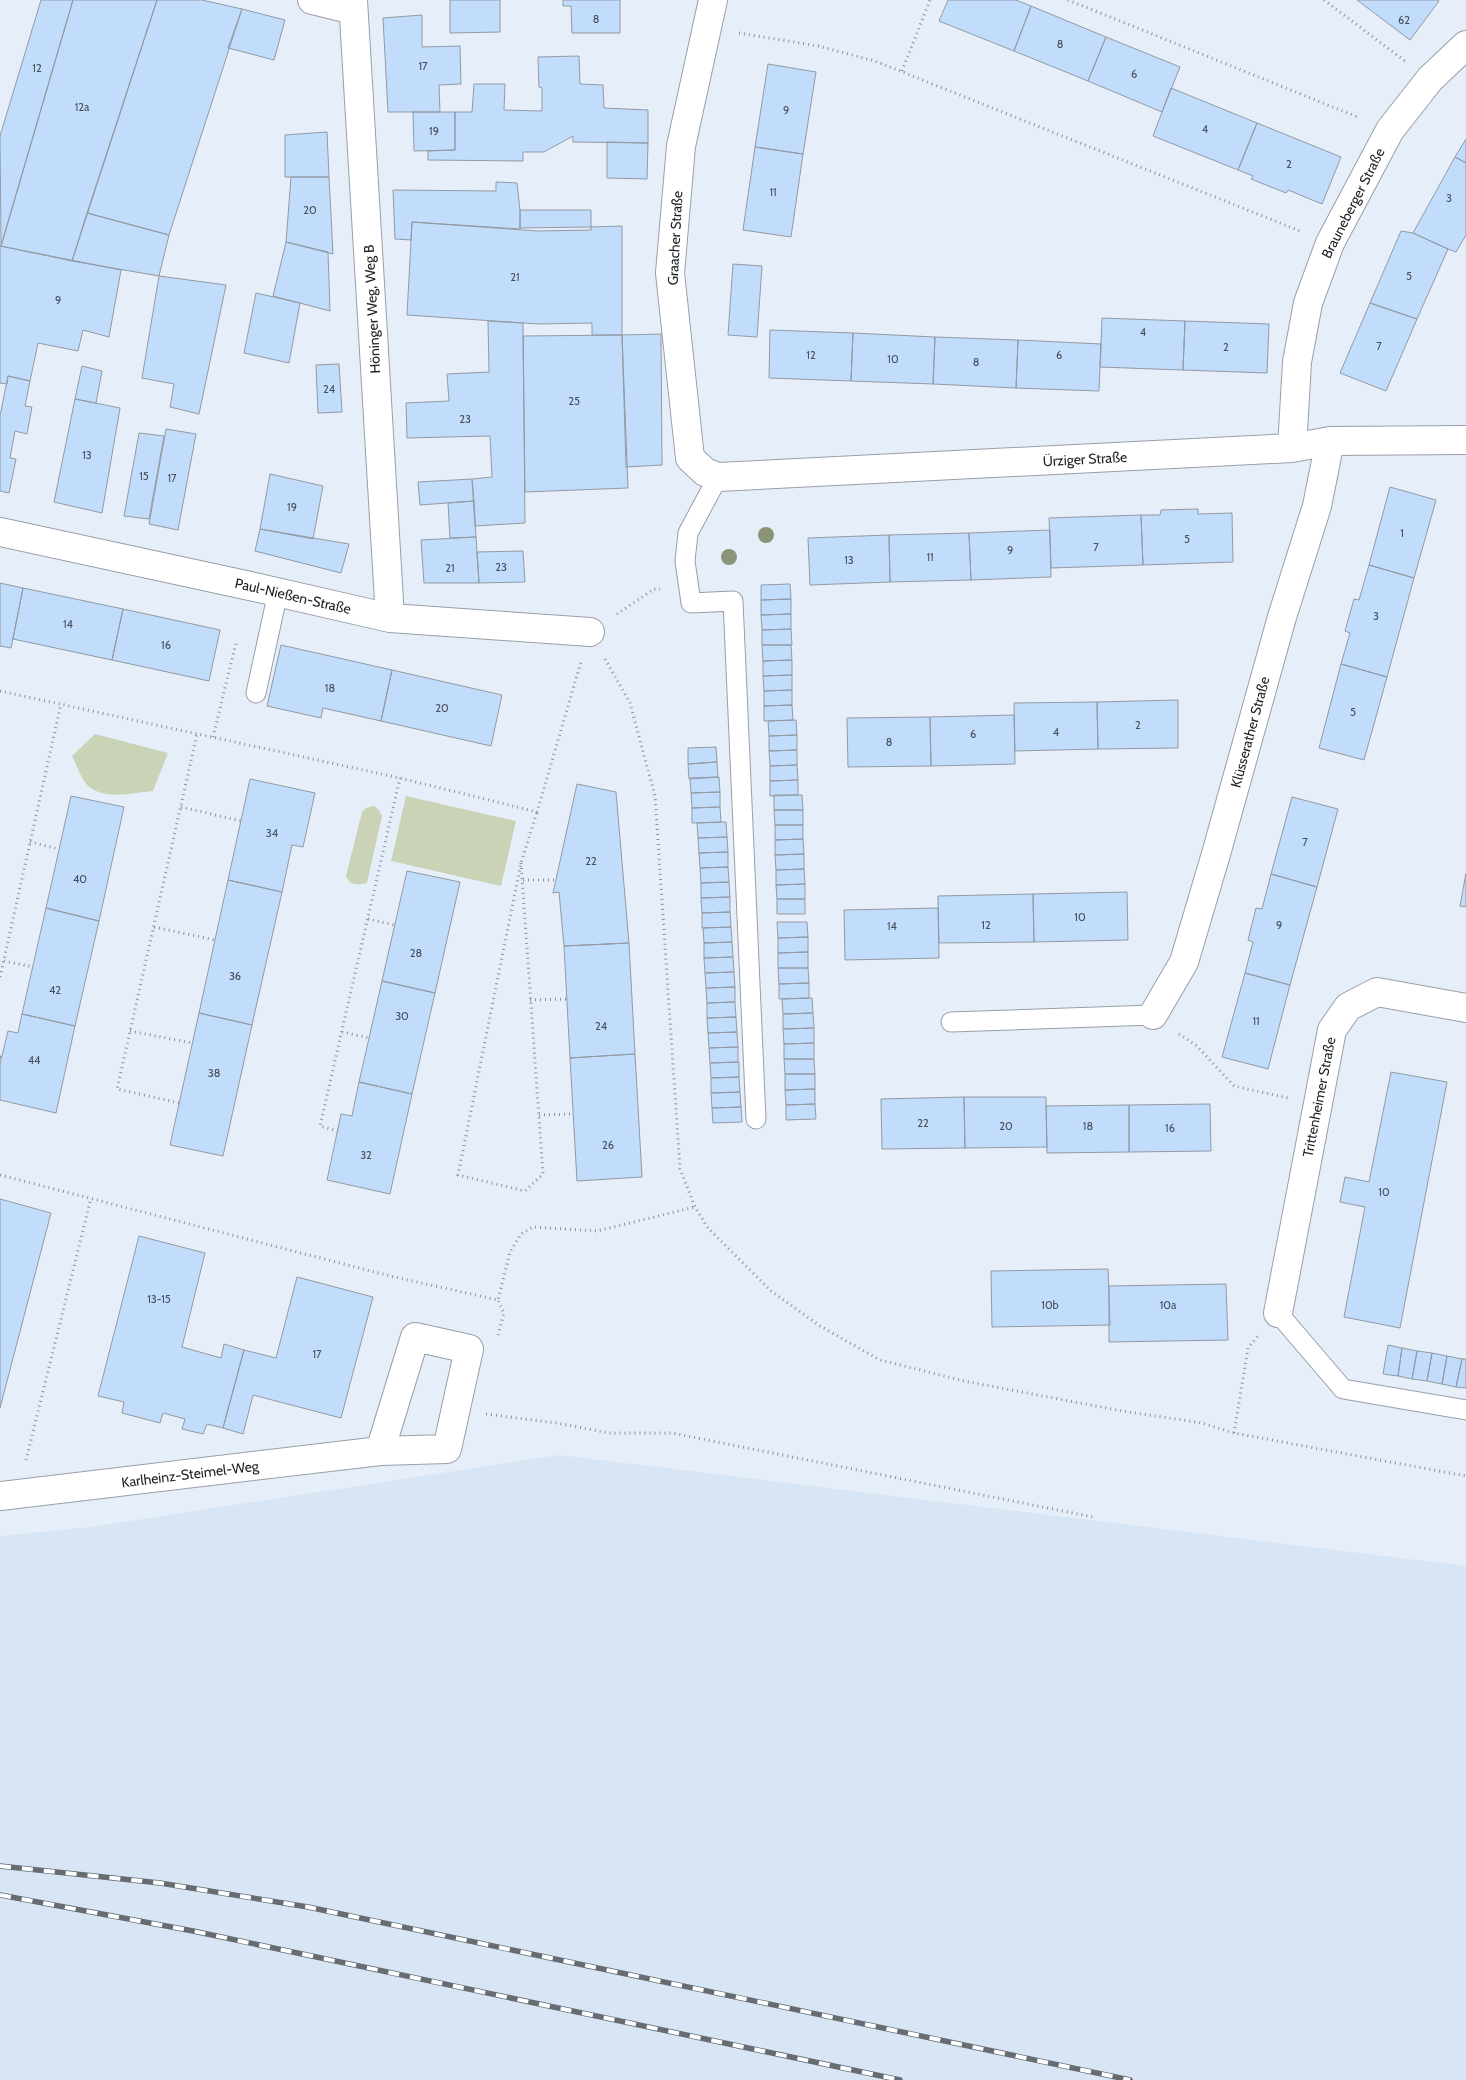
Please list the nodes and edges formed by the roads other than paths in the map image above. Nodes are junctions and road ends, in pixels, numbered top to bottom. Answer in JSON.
{"nodes":[{"id":1,"x":312,"y":0,"type":"edge"},
{"id":2,"x":712,"y":0,"type":"edge"},
{"id":3,"x":353,"y":5,"type":"edge"},
{"id":4,"x":1466,"y":46,"type":"edge"},
{"id":5,"x":1466,"y":440,"type":"edge"},
{"id":6,"x":1330,"y":441,"type":"junction"},
{"id":7,"x":1292,"y":448,"type":"junction"},
{"id":8,"x":711,"y":474,"type":"junction"},
{"id":9,"x":0,"y":532,"type":"edge"},
{"id":10,"x":278,"y":592,"type":"junction"},
{"id":11,"x":390,"y":618,"type":"junction"},
{"id":12,"x":590,"y":632,"type":"road end"},
{"id":13,"x":256,"y":692,"type":"dead end"},
{"id":14,"x":1466,"y":1008,"type":"edge"},
{"id":15,"x":1153,"y":1015,"type":"joint"},
{"id":16,"x":951,"y":1022,"type":"dead end"},
{"id":17,"x":756,"y":1119,"type":"dead end"},
{"id":18,"x":1278,"y":1313,"type":"joint"},
{"id":19,"x":1466,"y":1410,"type":"edge"},
{"id":20,"x":380,"y":1451,"type":"junction"},
{"id":21,"x":9,"y":1495,"type":"edge"}],
"edges":[{"from":1,"to":3,"type":"street"},
{"from":2,"to":8,"type":"street","name":"Graacher Straße"},
{"from":3,"to":11,"type":"street","name":"Höninger Weg, Weg B"},
{"from":4,"to":7,"type":"street","name":"Brauneberger Straße"},
{"from":5,"to":6,"type":"street","name":"Ürziger Straße"},
{"from":6,"to":7,"type":"street","name":"Ürziger Straße"},
{"from":6,"to":15,"type":"street","name":"Klüsserather Straße"},
{"from":7,"to":8,"type":"street","name":"Ürziger Straße"},
{"from":8,"to":17,"type":"lane"},
{"from":9,"to":10,"type":"street","name":"Paul-Nießen-Straße"},
{"from":10,"to":11,"type":"street","name":"Paul-Nießen-Straße"},
{"from":10,"to":13,"type":"lane"},
{"from":11,"to":12,"type":"street","name":"Paul-Nießen-Straße"},
{"from":14,"to":18,"type":"street","name":"Trittenheimer Straße"},
{"from":15,"to":16,"type":"lane"},
{"from":18,"to":19,"type":"lane"},
{"from":20,"to":20,"type":"street","name":"Karlheinz-Steimel-Weg"},
{"from":20,"to":21,"type":"street","name":"Karlheinz-Steimel-Weg"}]}
